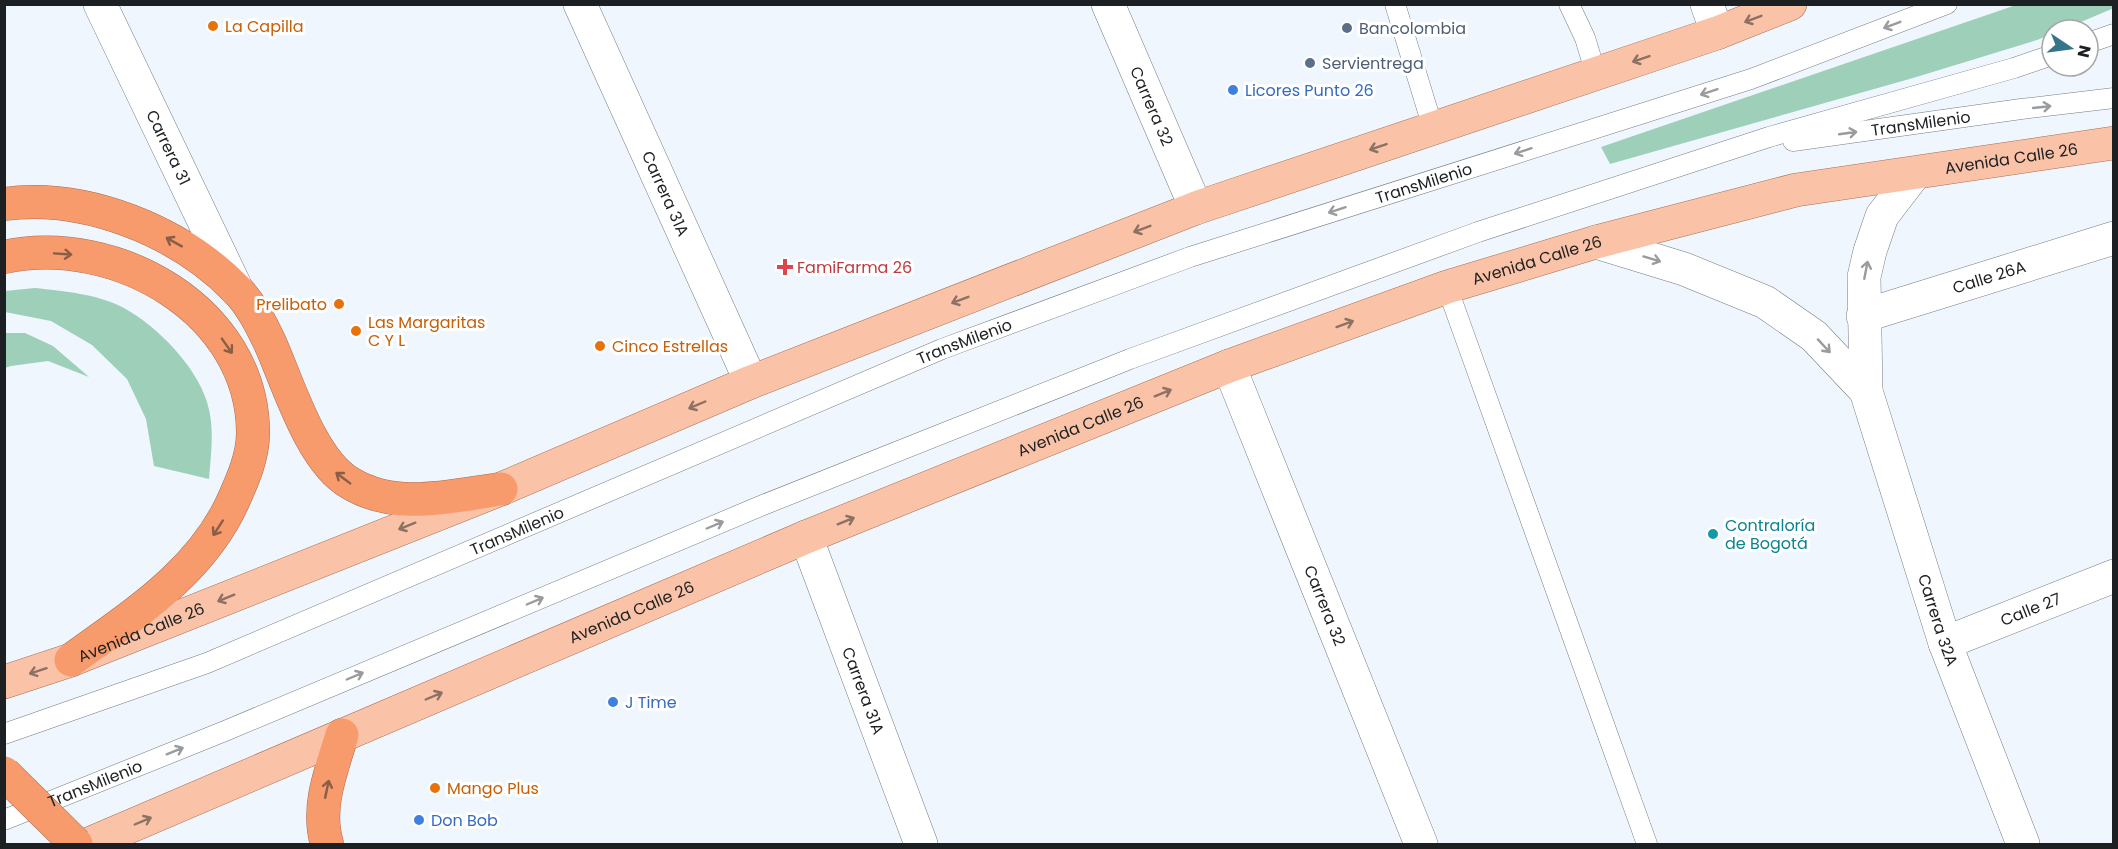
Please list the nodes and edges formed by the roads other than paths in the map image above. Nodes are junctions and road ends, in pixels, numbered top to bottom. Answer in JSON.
{"nodes":[{"id":1,"x":99,"y":4,"type":"edge"},
{"id":2,"x":580,"y":4,"type":"edge"},
{"id":3,"x":1108,"y":4,"type":"edge"},
{"id":4,"x":1395,"y":4,"type":"edge"},
{"id":5,"x":1569,"y":4,"type":"edge"},
{"id":6,"x":1790,"y":4,"type":"edge"},
{"id":7,"x":1947,"y":4,"type":"edge"},
{"id":8,"x":1712,"y":19,"type":"edge"},
{"id":9,"x":2040,"y":60,"type":"edge"},
{"id":10,"x":1596,"y":74,"type":"junction"},
{"id":11,"x":2114,"y":98,"type":"edge"},
{"id":12,"x":1433,"y":128,"type":"junction"},
{"id":13,"x":2114,"y":143,"type":"edge"},
{"id":14,"x":1728,"y":151,"type":"junction"},
{"id":15,"x":1915,"y":173,"type":"junction"},
{"id":16,"x":4,"y":204,"type":"edge"},
{"id":17,"x":1196,"y":208,"type":"junction"},
{"id":18,"x":2114,"y":238,"type":"edge"},
{"id":19,"x":1596,"y":242,"type":"junction"},
{"id":20,"x":4,"y":257,"type":"edge"},
{"id":21,"x":1448,"y":287,"type":"junction"},
{"id":22,"x":237,"y":290,"type":"junction"},
{"id":23,"x":1863,"y":316,"type":"junction"},
{"id":24,"x":1229,"y":366,"type":"junction"},
{"id":25,"x":751,"y":382,"type":"junction"},
{"id":26,"x":1866,"y":391,"type":"junction"},
{"id":27,"x":501,"y":489,"type":"junction"},
{"id":28,"x":806,"y":537,"type":"junction"},
{"id":29,"x":2114,"y":576,"type":"edge"},
{"id":30,"x":1946,"y":643,"type":"junction"},
{"id":31,"x":71,"y":660,"type":"junction"},
{"id":32,"x":4,"y":682,"type":"edge"},
{"id":33,"x":4,"y":734,"type":"edge"},
{"id":34,"x":342,"y":735,"type":"junction"},
{"id":35,"x":4,"y":773,"type":"edge"},
{"id":36,"x":4,"y":820,"type":"edge"},
{"id":37,"x":76,"y":844,"type":"edge"},
{"id":38,"x":89,"y":844,"type":"edge"},
{"id":39,"x":327,"y":844,"type":"edge"},
{"id":40,"x":921,"y":844,"type":"edge"},
{"id":41,"x":1421,"y":844,"type":"edge"},
{"id":42,"x":1647,"y":844,"type":"edge"},
{"id":43,"x":2023,"y":844,"type":"edge"}],
"edges":[{"from":1,"to":22,"type":"street","name":"Carrera 31"},
{"from":2,"to":25,"type":"street","name":"Carrera 31A"},
{"from":3,"to":17,"type":"street","name":"Carrera 32"},
{"from":4,"to":12,"type":"lane"},
{"from":5,"to":10,"type":"lane"},
{"from":6,"to":8,"type":"main road","name":"Avenida Calle 26","one_way":true},
{"from":7,"to":33,"type":"lane","name":"TransMilenio","one_way":true},
{"from":8,"to":10,"type":"main road","name":"Avenida Calle 26","one_way":true},
{"from":9,"to":14,"type":"lane","name":"TransMilenio"},
{"from":10,"to":12,"type":"main road","name":"Avenida Calle 26"},
{"from":14,"to":11,"type":"lane","name":"TransMilenio","one_way":true},
{"from":12,"to":17,"type":"main road","name":"Avenida Calle 26","one_way":true},
{"from":13,"to":15,"type":"main road","name":"Avenida Calle 26"},
{"from":36,"to":14,"type":"lane","name":"TransMilenio","one_way":true},
{"from":15,"to":19,"type":"main road","name":"Avenida Calle 26"},
{"from":23,"to":15,"type":"street","name":"Carrera 32A","one_way":true},
{"from":22,"to":16,"type":"highway","one_way":true},
{"from":17,"to":25,"type":"main road","name":"Avenida Calle 26","one_way":true},
{"from":18,"to":23,"type":"street","name":"Calle 26A"},
{"from":19,"to":21,"type":"main road","name":"Avenida Calle 26"},
{"from":19,"to":26,"type":"street","name":"Carrera 32A","one_way":true},
{"from":20,"to":31,"type":"highway","one_way":true},
{"from":24,"to":21,"type":"main road","name":"Avenida Calle 26","one_way":true},
{"from":21,"to":42,"type":"lane"},
{"from":27,"to":22,"type":"highway","one_way":true},
{"from":23,"to":26,"type":"street","name":"Carrera 32A"},
{"from":28,"to":24,"type":"main road","name":"Avenida Calle 26","one_way":true},
{"from":24,"to":41,"type":"street","name":"Carrera 32"},
{"from":25,"to":27,"type":"main road","name":"Avenida Calle 26","one_way":true},
{"from":26,"to":30,"type":"street","name":"Carrera 32A"},
{"from":27,"to":31,"type":"main road","name":"Avenida Calle 26","one_way":true},
{"from":34,"to":28,"type":"main road","name":"Avenida Calle 26","one_way":true},
{"from":28,"to":40,"type":"street","name":"Carrera 31A"},
{"from":29,"to":30,"type":"street","name":"Calle 27"},
{"from":30,"to":43,"type":"street","name":"Carrera 32A"},
{"from":31,"to":32,"type":"main road","name":"Avenida Calle 26","one_way":true},
{"from":38,"to":34,"type":"main road","name":"Avenida Calle 26","one_way":true},
{"from":39,"to":34,"type":"highway","one_way":true},
{"from":35,"to":37,"type":"highway","bridge":true}]}
